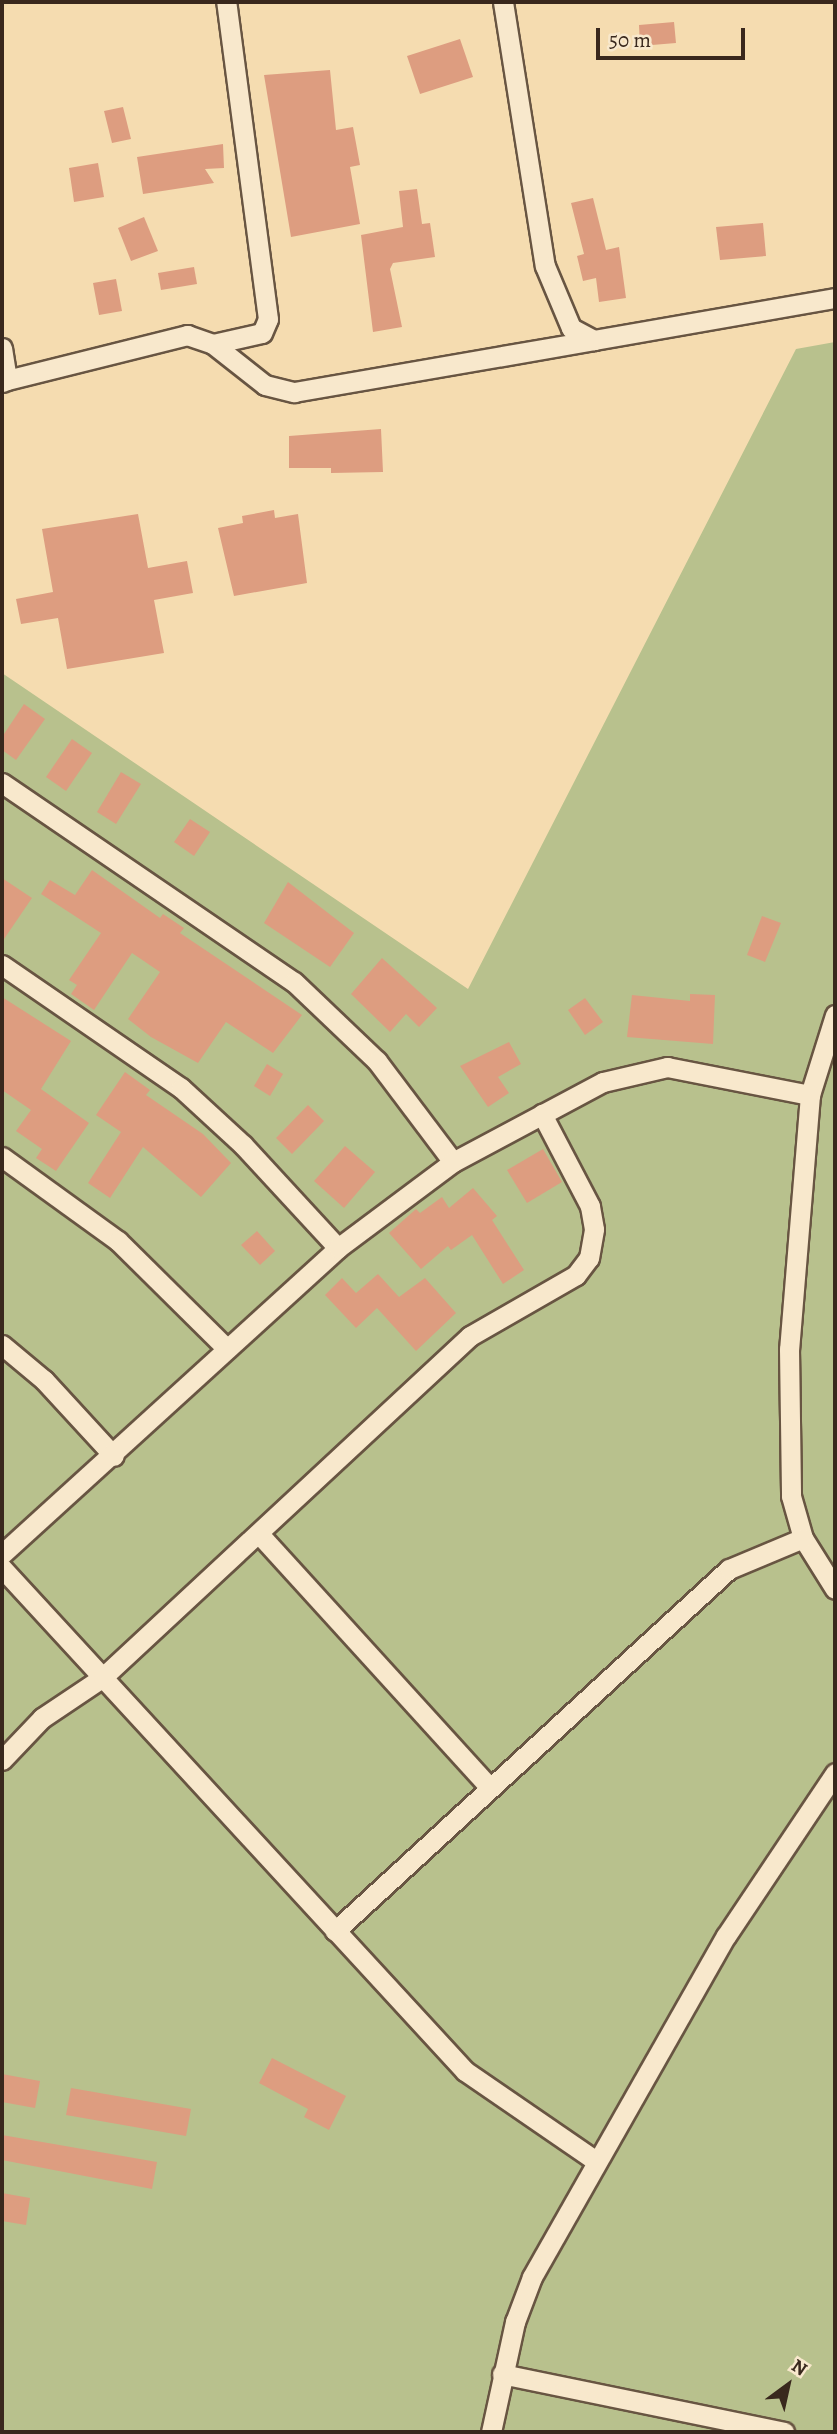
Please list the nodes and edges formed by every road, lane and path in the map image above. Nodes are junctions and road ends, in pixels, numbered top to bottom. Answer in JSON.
{"nodes":[{"id":1,"x":226,"y":2,"type":"edge"},
{"id":2,"x":503,"y":2,"type":"edge"},
{"id":3,"x":835,"y":298,"type":"edge"},
{"id":4,"x":594,"y":340,"type":"junction"},
{"id":5,"x":213,"y":344,"type":"junction"},
{"id":6,"x":2,"y":348,"type":"edge"},
{"id":7,"x":4,"y":381,"type":"edge"},
{"id":8,"x":2,"y":783,"type":"edge"},
{"id":9,"x":2,"y":965,"type":"edge"},
{"id":10,"x":835,"y":1016,"type":"edge"},
{"id":11,"x":810,"y":1095,"type":"junction"},
{"id":12,"x":542,"y":1114,"type":"junction"},
{"id":13,"x":2,"y":1157,"type":"edge"},
{"id":14,"x":453,"y":1162,"type":"junction"},
{"id":15,"x":338,"y":1248,"type":"junction"},
{"id":16,"x":2,"y":1345,"type":"edge"},
{"id":17,"x":227,"y":1349,"type":"junction"},
{"id":18,"x":114,"y":1456,"type":"junction"},
{"id":19,"x":259,"y":1534,"type":"junction"},
{"id":20,"x":803,"y":1538,"type":"junction"},
{"id":21,"x":2,"y":1554,"type":"edge"},
{"id":22,"x":2,"y":1568,"type":"edge"},
{"id":23,"x":835,"y":1589,"type":"edge"},
{"id":24,"x":103,"y":1676,"type":"junction"},
{"id":25,"x":2,"y":1760,"type":"edge"},
{"id":26,"x":835,"y":1773,"type":"edge"},
{"id":27,"x":489,"y":1787,"type":"junction"},
{"id":28,"x":335,"y":1931,"type":"junction"},
{"id":29,"x":596,"y":2161,"type":"junction"},
{"id":30,"x":502,"y":2374,"type":"junction"},
{"id":31,"x":491,"y":2432,"type":"edge"},
{"id":32,"x":784,"y":2432,"type":"edge"}],
"edges":[{"from":1,"to":5,"type":"street"},
{"from":2,"to":4,"type":"street"},
{"from":3,"to":4,"type":"street"},
{"from":4,"to":5,"type":"street"},
{"from":5,"to":7,"type":"street"},
{"from":6,"to":7,"type":"street"},
{"from":8,"to":14,"type":"street"},
{"from":9,"to":15,"type":"street"},
{"from":10,"to":11,"type":"street"},
{"from":11,"to":12,"type":"street"},
{"from":11,"to":20,"type":"street"},
{"from":12,"to":14,"type":"street"},
{"from":12,"to":19,"type":"street"},
{"from":13,"to":17,"type":"street"},
{"from":14,"to":15,"type":"street"},
{"from":15,"to":17,"type":"street"},
{"from":16,"to":18,"type":"street"},
{"from":17,"to":18,"type":"street"},
{"from":18,"to":21,"type":"street"},
{"from":19,"to":24,"type":"street"},
{"from":19,"to":27,"type":"street"},
{"from":20,"to":23,"type":"street"},
{"from":20,"to":27,"type":"street"},
{"from":22,"to":24,"type":"street"},
{"from":24,"to":25,"type":"street"},
{"from":24,"to":28,"type":"street"},
{"from":26,"to":29,"type":"street"},
{"from":27,"to":28,"type":"street"},
{"from":28,"to":29,"type":"street"},
{"from":29,"to":30,"type":"street"},
{"from":30,"to":31,"type":"street"},
{"from":30,"to":32,"type":"street"}]}
